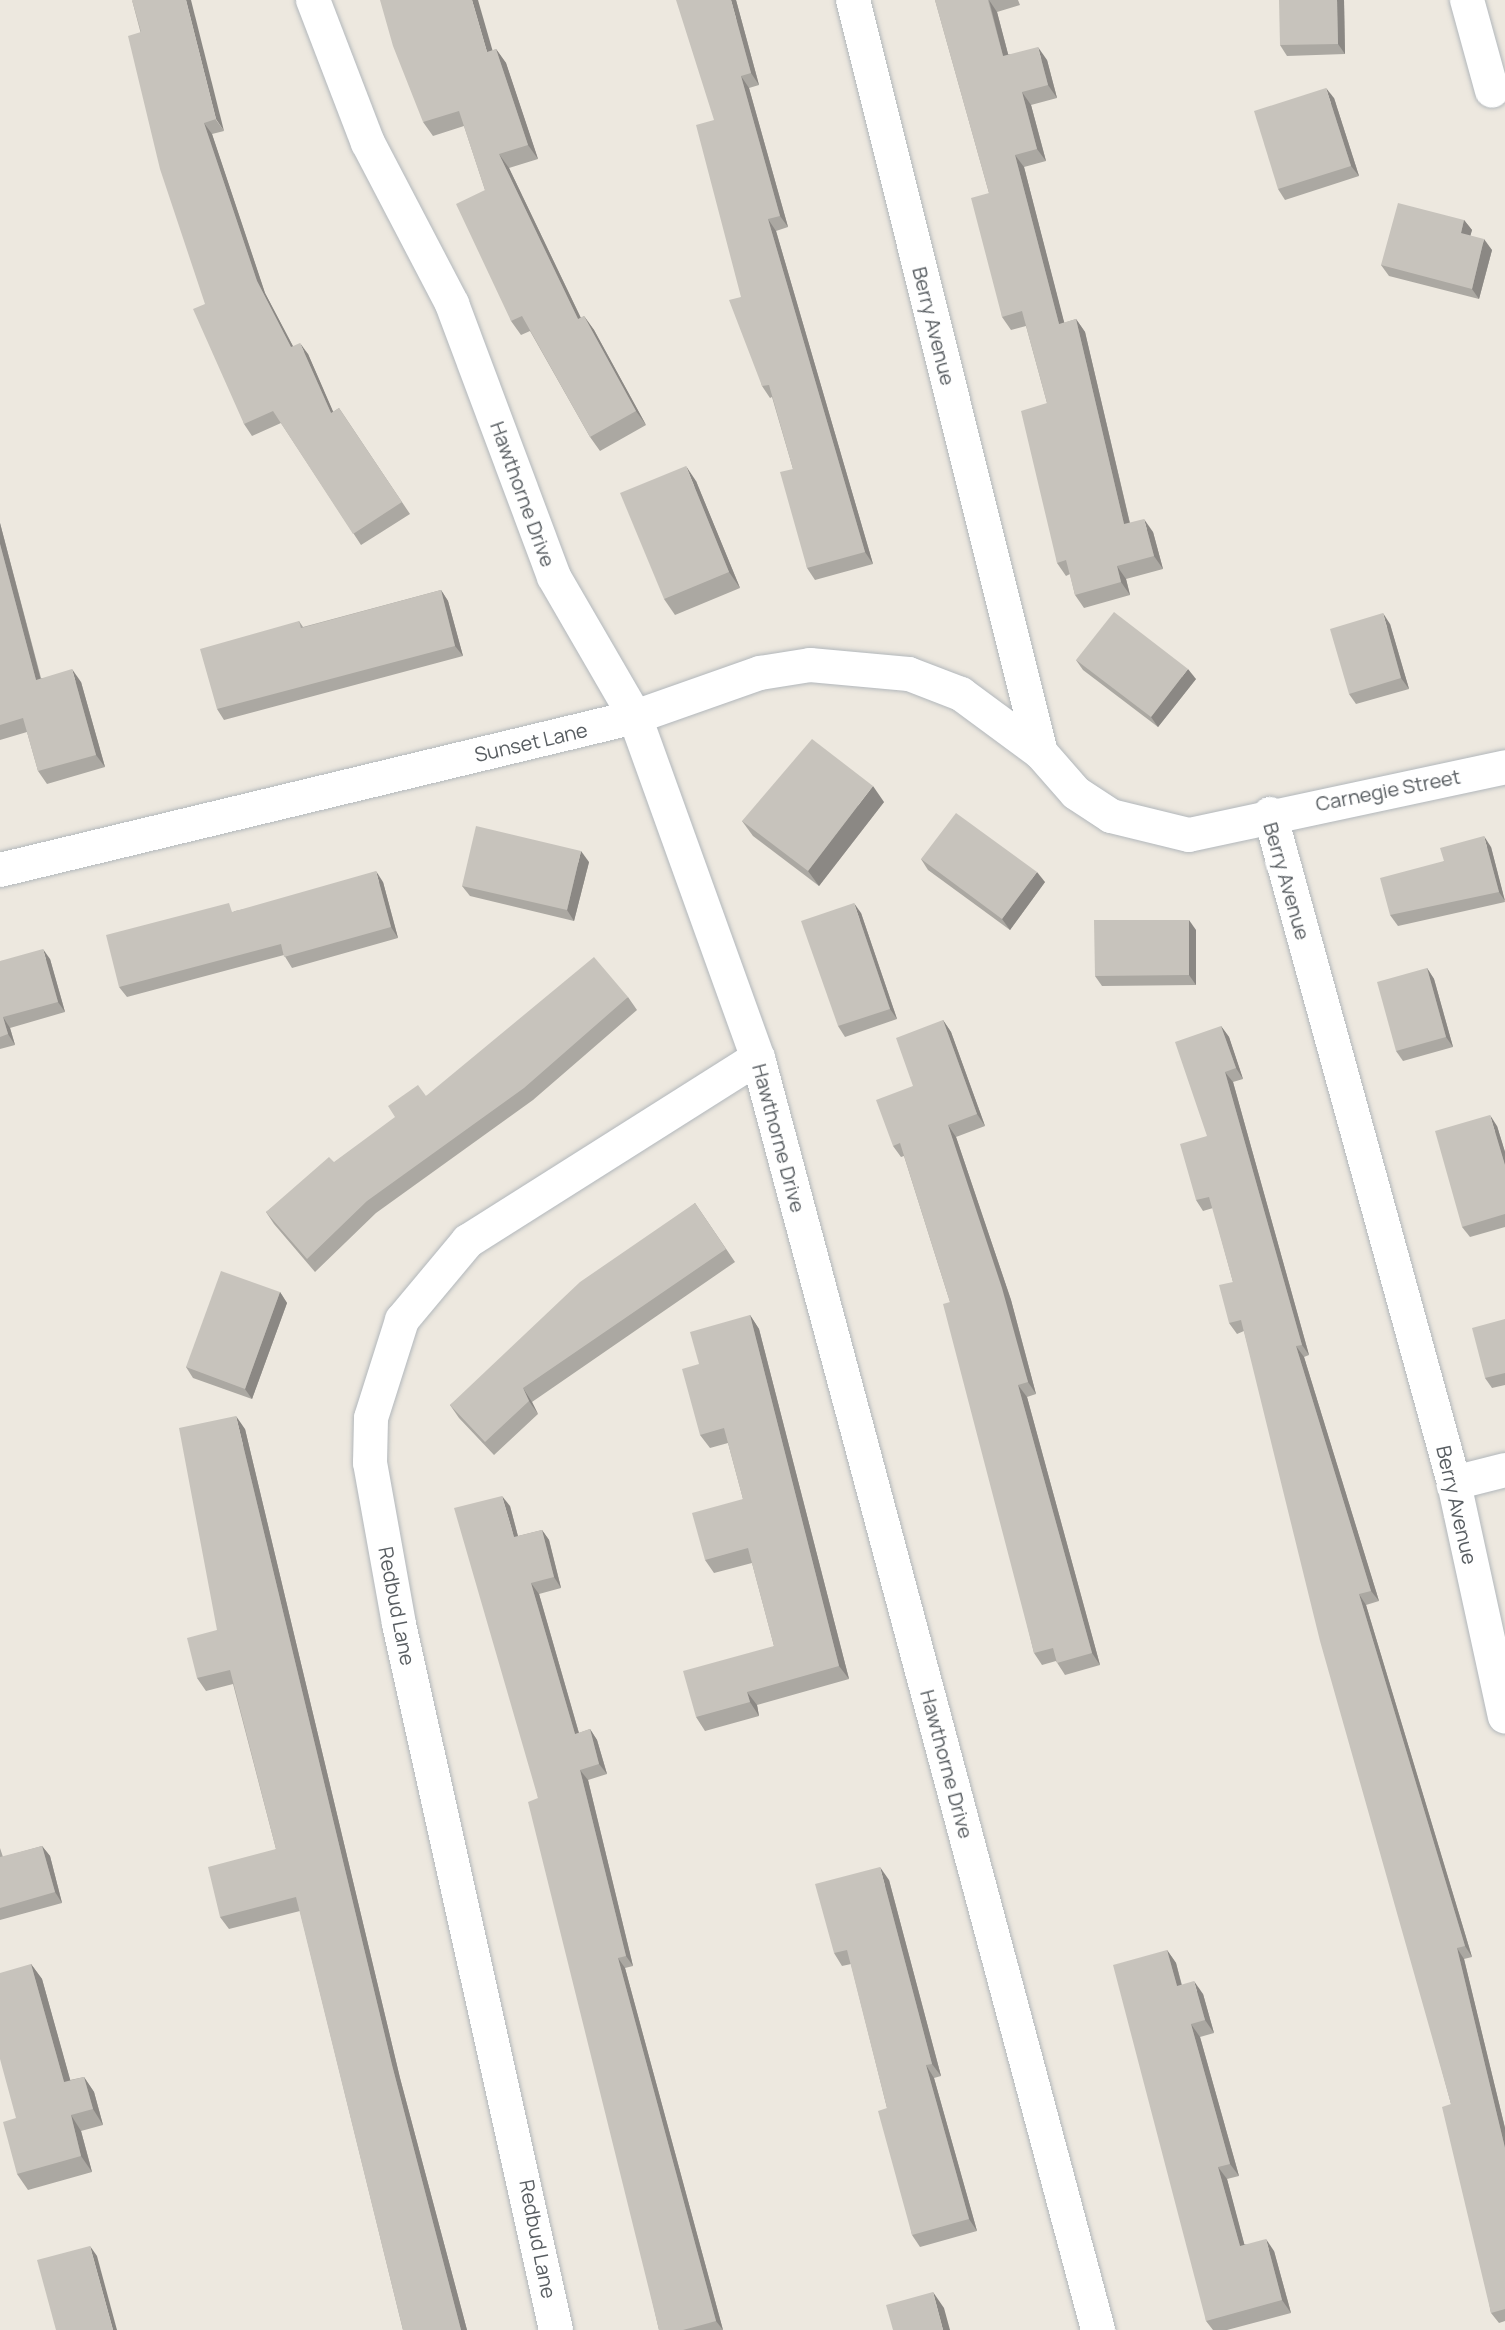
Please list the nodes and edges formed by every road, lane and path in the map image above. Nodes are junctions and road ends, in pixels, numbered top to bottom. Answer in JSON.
{"nodes":[{"id":1,"x":313,"y":0,"type":"edge"},
{"id":2,"x":853,"y":0,"type":"edge"},
{"id":3,"x":1467,"y":0,"type":"edge"},
{"id":4,"x":1492,"y":91,"type":"dead end"},
{"id":5,"x":635,"y":717,"type":"junction"},
{"id":6,"x":1041,"y":753,"type":"junction"},
{"id":7,"x":1505,"y":767,"type":"edge"},
{"id":8,"x":1270,"y":814,"type":"junction"},
{"id":9,"x":0,"y":870,"type":"edge"},
{"id":10,"x":758,"y":1058,"type":"junction"},
{"id":11,"x":1505,"y":1470,"type":"edge"},
{"id":12,"x":1454,"y":1483,"type":"junction"},
{"id":13,"x":1505,"y":1716,"type":"edge"},
{"id":14,"x":556,"y":2330,"type":"edge"},
{"id":15,"x":1098,"y":2330,"type":"edge"}],
"edges":[{"from":1,"to":5,"type":"street","name":"Hawthorne Drive"},
{"from":2,"to":6,"type":"street","name":"Berry Avenue"},
{"from":3,"to":4,"type":"street"},
{"from":5,"to":6,"type":"street","name":"Sunset Lane"},
{"from":5,"to":9,"type":"street","name":"Sunset Lane"},
{"from":5,"to":10,"type":"street","name":"Hawthorne Drive"},
{"from":6,"to":8,"type":"street","name":"Berry Avenue"},
{"from":7,"to":8,"type":"street","name":"Carnegie Street"},
{"from":8,"to":12,"type":"street","name":"Berry Avenue"},
{"from":10,"to":14,"type":"street","name":"Redbud Lane"},
{"from":10,"to":15,"type":"street","name":"Hawthorne Drive"},
{"from":11,"to":12,"type":"street"},
{"from":12,"to":13,"type":"street","name":"Berry Avenue"}]}
